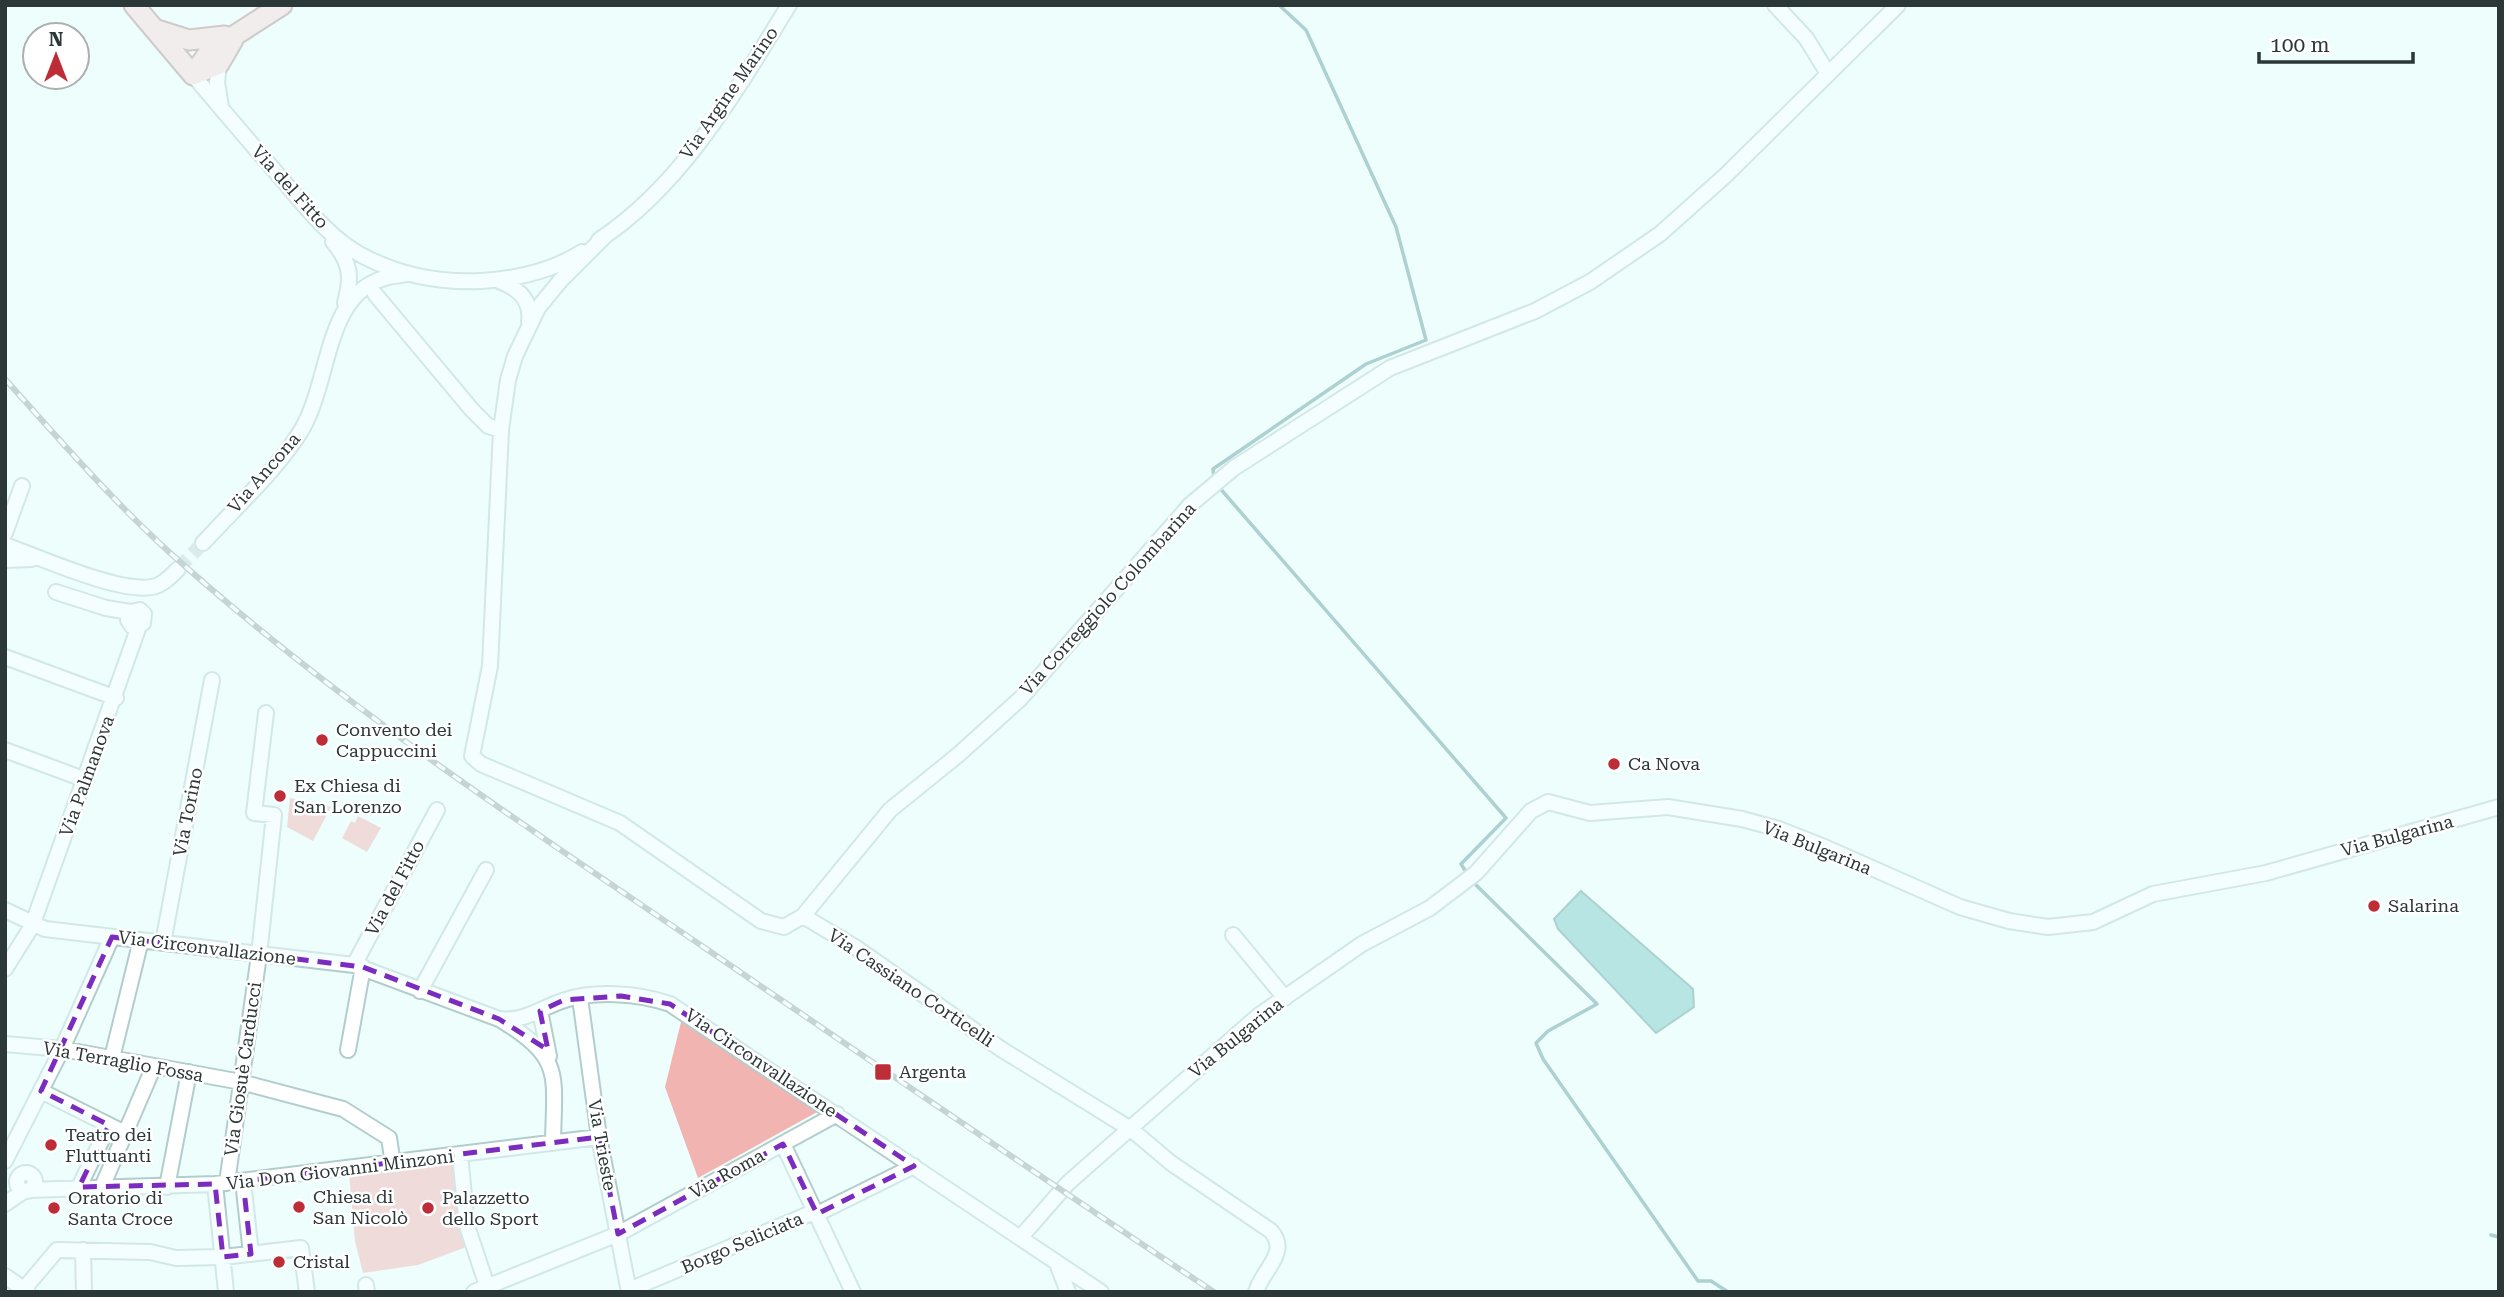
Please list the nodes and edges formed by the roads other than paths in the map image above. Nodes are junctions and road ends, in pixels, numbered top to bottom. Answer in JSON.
{"nodes":[{"id":1,"x":134,"y":5,"type":"edge"},
{"id":2,"x":282,"y":5,"type":"edge"},
{"id":3,"x":789,"y":5,"type":"edge"},
{"id":4,"x":1775,"y":5,"type":"edge"},
{"id":5,"x":1898,"y":5,"type":"edge"},
{"id":6,"x":155,"y":30,"type":"junction"},
{"id":7,"x":244,"y":30,"type":"junction"},
{"id":8,"x":219,"y":64,"type":"junction"},
{"id":9,"x":1827,"y":72,"type":"junction"},
{"id":10,"x":193,"y":75,"type":"junction"},
{"id":11,"x":221,"y":108,"type":"junction"},
{"id":12,"x":324,"y":228,"type":"junction"},
{"id":13,"x":606,"y":235,"type":"junction"},
{"id":14,"x":369,"y":259,"type":"junction"},
{"id":15,"x":411,"y":274,"type":"junction"},
{"id":16,"x":530,"y":274,"type":"junction"},
{"id":17,"x":350,"y":279,"type":"junction"},
{"id":18,"x":498,"y":280,"type":"junction"},
{"id":19,"x":370,"y":289,"type":"junction"},
{"id":20,"x":523,"y":297,"type":"junction"},
{"id":21,"x":543,"y":301,"type":"junction"},
{"id":22,"x":341,"y":318,"type":"junction"},
{"id":23,"x":527,"y":329,"type":"junction"},
{"id":24,"x":501,"y":430,"type":"junction"},
{"id":25,"x":22,"y":486,"type":"dead end"},
{"id":26,"x":203,"y":543,"type":"tunnel mouth"},
{"id":27,"x":7,"y":546,"type":"edge"},
{"id":28,"x":178,"y":569,"type":"tunnel mouth"},
{"id":29,"x":56,"y":592,"type":"dead end"},
{"id":30,"x":5,"y":657,"type":"edge"},
{"id":31,"x":212,"y":680,"type":"dead end"},
{"id":32,"x":116,"y":698,"type":"junction"},
{"id":33,"x":265,"y":713,"type":"dead end"},
{"id":34,"x":5,"y":750,"type":"edge"},
{"id":35,"x":86,"y":780,"type":"junction"},
{"id":36,"x":2499,"y":807,"type":"edge"},
{"id":37,"x":437,"y":810,"type":"dead end"},
{"id":38,"x":486,"y":870,"type":"dead end"},
{"id":39,"x":5,"y":910,"type":"edge"},
{"id":40,"x":803,"y":916,"type":"junction"},
{"id":41,"x":32,"y":926,"type":"junction"},
{"id":42,"x":1233,"y":935,"type":"dead end"},
{"id":43,"x":112,"y":937,"type":"junction"},
{"id":44,"x":141,"y":940,"type":"junction"},
{"id":45,"x":163,"y":943,"type":"junction"},
{"id":46,"x":259,"y":955,"type":"junction"},
{"id":47,"x":358,"y":966,"type":"junction"},
{"id":48,"x":5,"y":969,"type":"edge"},
{"id":49,"x":420,"y":991,"type":"junction"},
{"id":50,"x":580,"y":998,"type":"junction"},
{"id":51,"x":1285,"y":998,"type":"junction"},
{"id":52,"x":540,"y":1011,"type":"junction"},
{"id":53,"x":499,"y":1019,"type":"junction"},
{"id":54,"x":7,"y":1048,"type":"edge"},
{"id":55,"x":62,"y":1049,"type":"junction"},
{"id":56,"x":348,"y":1050,"type":"dead end"},
{"id":57,"x":112,"y":1058,"type":"junction"},
{"id":58,"x":550,"y":1061,"type":"junction"},
{"id":59,"x":154,"y":1066,"type":"junction"},
{"id":60,"x":189,"y":1072,"type":"junction"},
{"id":61,"x":241,"y":1082,"type":"junction"},
{"id":62,"x":41,"y":1091,"type":"junction"},
{"id":63,"x":837,"y":1114,"type":"junction"},
{"id":64,"x":109,"y":1125,"type":"junction"},
{"id":65,"x":1132,"y":1130,"type":"junction"},
{"id":66,"x":125,"y":1133,"type":"junction"},
{"id":67,"x":599,"y":1137,"type":"junction"},
{"id":68,"x":552,"y":1143,"type":"junction"},
{"id":69,"x":783,"y":1144,"type":"junction"},
{"id":70,"x":460,"y":1155,"type":"junction"},
{"id":71,"x":5,"y":1162,"type":"edge"},
{"id":72,"x":397,"y":1163,"type":"junction"},
{"id":73,"x":914,"y":1166,"type":"junction"},
{"id":74,"x":243,"y":1181,"type":"junction"},
{"id":75,"x":25,"y":1184,"type":"junction"},
{"id":76,"x":221,"y":1184,"type":"junction"},
{"id":77,"x":79,"y":1187,"type":"junction"},
{"id":78,"x":102,"y":1187,"type":"junction"},
{"id":79,"x":167,"y":1187,"type":"junction"},
{"id":80,"x":5,"y":1204,"type":"edge"},
{"id":81,"x":816,"y":1213,"type":"junction"},
{"id":82,"x":618,"y":1234,"type":"junction"},
{"id":83,"x":1021,"y":1237,"type":"junction"},
{"id":84,"x":1038,"y":1249,"type":"junction"},
{"id":85,"x":83,"y":1250,"type":"junction"},
{"id":86,"x":251,"y":1254,"type":"junction"},
{"id":87,"x":223,"y":1257,"type":"junction"},
{"id":88,"x":5,"y":1276,"type":"edge"},
{"id":89,"x":484,"y":1290,"type":"edge"},
{"id":90,"x":26,"y":1291,"type":"edge"},
{"id":91,"x":629,"y":1291,"type":"edge"},
{"id":92,"x":85,"y":1292,"type":"edge"},
{"id":93,"x":226,"y":1292,"type":"edge"},
{"id":94,"x":307,"y":1292,"type":"edge"},
{"id":95,"x":853,"y":1292,"type":"edge"},
{"id":96,"x":1068,"y":1292,"type":"edge"},
{"id":97,"x":1101,"y":1292,"type":"edge"},
{"id":98,"x":1256,"y":1292,"type":"edge"}],
"edges":[{"from":1,"to":6,"type":"main road","name":"Via del Fitto"},
{"from":2,"to":7,"type":"main road"},
{"from":3,"to":13,"type":"street","name":"Via Argine Marino"},
{"from":4,"to":9,"type":"street"},
{"from":5,"to":9,"type":"street","name":"Via Correggiolo Colombarina"},
{"from":6,"to":7,"type":"main road"},
{"from":6,"to":10,"type":"main road","name":"Via del Fitto"},
{"from":7,"to":8,"type":"main road"},
{"from":7,"to":10,"type":"main road"},
{"from":8,"to":10,"type":"main road"},
{"from":8,"to":11,"type":"street"},
{"from":9,"to":40,"type":"street","name":"Via Correggiolo Colombarina"},
{"from":10,"to":11,"type":"street","name":"Via del Fitto"},
{"from":11,"to":12,"type":"street","name":"Via del Fitto"},
{"from":12,"to":14,"type":"street","name":"Via del Fitto"},
{"from":12,"to":17,"type":"street"},
{"from":13,"to":16,"type":"street","name":"Via Argine Marino"},
{"from":13,"to":21,"type":"street"},
{"from":14,"to":15,"type":"street","name":"Via del Fitto"},
{"from":14,"to":17,"type":"street"},
{"from":14,"to":19,"type":"street"},
{"from":15,"to":18,"type":"street","name":"Via del Fitto"},
{"from":15,"to":19,"type":"street"},
{"from":16,"to":18,"type":"street","name":"Via del Fitto"},
{"from":16,"to":20,"type":"street"},
{"from":16,"to":21,"type":"street"},
{"from":17,"to":22,"type":"street","name":"Via Ancona"},
{"from":18,"to":20,"type":"street"},
{"from":19,"to":22,"type":"street","name":"Via Ancona"},
{"from":19,"to":24,"type":"street"},
{"from":20,"to":23,"type":"street"},
{"from":21,"to":23,"type":"street"},
{"from":22,"to":26,"type":"street","name":"Via Ancona"},
{"from":23,"to":24,"type":"street"},
{"from":24,"to":40,"type":"street"},
{"from":25,"to":27,"type":"street"},
{"from":27,"to":28,"type":"street"},
{"from":29,"to":32,"type":"street","name":"Via Palmanova"},
{"from":30,"to":32,"type":"street"},
{"from":31,"to":45,"type":"street","name":"Via Torino"},
{"from":32,"to":35,"type":"street","name":"Via Palmanova"},
{"from":33,"to":46,"type":"street","name":"Via Giosuè Carducci"},
{"from":34,"to":35,"type":"street"},
{"from":35,"to":41,"type":"street","name":"Via Palmanova"},
{"from":36,"to":51,"type":"street","name":"Via Bulgarina"},
{"from":37,"to":47,"type":"street","name":"Via del Fitto"},
{"from":38,"to":49,"type":"street"},
{"from":39,"to":41,"type":"street","name":"Via Circonvallazione"},
{"from":40,"to":65,"type":"street","name":"Via Cassiano Corticelli"},
{"from":41,"to":43,"type":"street","name":"Via Circonvallazione"},
{"from":41,"to":48,"type":"street","name":"Via Palmanova"},
{"from":42,"to":51,"type":"street"},
{"from":43,"to":44,"type":"street","name":"Via Circonvallazione"},
{"from":43,"to":55,"type":"street"},
{"from":44,"to":45,"type":"street","name":"Via Circonvallazione"},
{"from":44,"to":57,"type":"street"},
{"from":45,"to":46,"type":"street","name":"Via Circonvallazione"},
{"from":46,"to":47,"type":"street","name":"Via Circonvallazione"},
{"from":46,"to":61,"type":"street","name":"Via Giosuè Carducci"},
{"from":47,"to":49,"type":"street","name":"Via Circonvallazione"},
{"from":47,"to":56,"type":"street","name":"Via del Fitto"},
{"from":49,"to":53,"type":"street","name":"Via Circonvallazione"},
{"from":50,"to":52,"type":"street","name":"Via Circonvallazione"},
{"from":50,"to":63,"type":"street","name":"Via Circonvallazione"},
{"from":50,"to":67,"type":"street","name":"Via Trieste"},
{"from":51,"to":65,"type":"street","name":"Via Bulgarina"},
{"from":52,"to":53,"type":"street","name":"Via Circonvallazione"},
{"from":52,"to":58,"type":"street"},
{"from":53,"to":58,"type":"street"},
{"from":54,"to":55,"type":"street","name":"Via Terraglio Fossa"},
{"from":55,"to":57,"type":"street","name":"Via Terraglio Fossa"},
{"from":55,"to":62,"type":"street"},
{"from":57,"to":59,"type":"street","name":"Via Terraglio Fossa"},
{"from":58,"to":68,"type":"street"},
{"from":59,"to":60,"type":"street","name":"Via Terraglio Fossa"},
{"from":59,"to":66,"type":"street"},
{"from":60,"to":61,"type":"street","name":"Via Terraglio Fossa"},
{"from":60,"to":79,"type":"street"},
{"from":61,"to":72,"type":"street","name":"Via Terraglio Fossa"},
{"from":61,"to":76,"type":"street","name":"Via Giosuè Carducci"},
{"from":62,"to":64,"type":"street"},
{"from":62,"to":71,"type":"street"},
{"from":63,"to":69,"type":"street","name":"Via Roma"},
{"from":63,"to":73,"type":"street","name":"Via Circonvallazione"},
{"from":64,"to":66,"type":"street"},
{"from":64,"to":77,"type":"street"},
{"from":65,"to":83,"type":"street","name":"Via Bulgarina"},
{"from":65,"to":98,"type":"street","name":"Via Cassiano Corticelli"},
{"from":66,"to":78,"type":"street"},
{"from":67,"to":68,"type":"street","name":"Via Don Giovanni Minzoni"},
{"from":67,"to":82,"type":"street","name":"Via Trieste"},
{"from":68,"to":70,"type":"street","name":"Via Don Giovanni Minzoni"},
{"from":69,"to":81,"type":"street"},
{"from":69,"to":82,"type":"street","name":"Via Roma"},
{"from":70,"to":72,"type":"street","name":"Via Don Giovanni Minzoni"},
{"from":70,"to":89,"type":"street"},
{"from":71,"to":75,"type":"street"},
{"from":72,"to":74,"type":"street","name":"Via Don Giovanni Minzoni"},
{"from":73,"to":81,"type":"street","name":"Borgo Seliciata"},
{"from":73,"to":83,"type":"street","name":"Via Circonvallazione"},
{"from":74,"to":76,"type":"street","name":"Via Don Giovanni Minzoni"},
{"from":74,"to":86,"type":"street"},
{"from":75,"to":77,"type":"street","name":"Via Don Giovanni Minzoni"},
{"from":75,"to":80,"type":"street"},
{"from":76,"to":79,"type":"street","name":"Via Don Giovanni Minzoni"},
{"from":76,"to":87,"type":"street","name":"Via Giosuè Carducci"},
{"from":77,"to":78,"type":"street","name":"Via Don Giovanni Minzoni"},
{"from":78,"to":79,"type":"street","name":"Via Don Giovanni Minzoni"},
{"from":81,"to":91,"type":"street","name":"Borgo Seliciata"},
{"from":81,"to":95,"type":"street"},
{"from":82,"to":89,"type":"street","name":"Via Roma"},
{"from":82,"to":91,"type":"street","name":"Via Trieste"},
{"from":83,"to":84,"type":"street","name":"Via Circonvallazione"},
{"from":84,"to":96,"type":"street","name":"Via Circonvallazione"},
{"from":84,"to":97,"type":"street","name":"Via Circonvallazione"},
{"from":85,"to":87,"type":"street"},
{"from":85,"to":90,"type":"street"},
{"from":85,"to":92,"type":"street"},
{"from":86,"to":87,"type":"street"},
{"from":86,"to":94,"type":"street"},
{"from":87,"to":93,"type":"street","name":"Via Giosuè Carducci"},
{"from":88,"to":90,"type":"street"}]}
